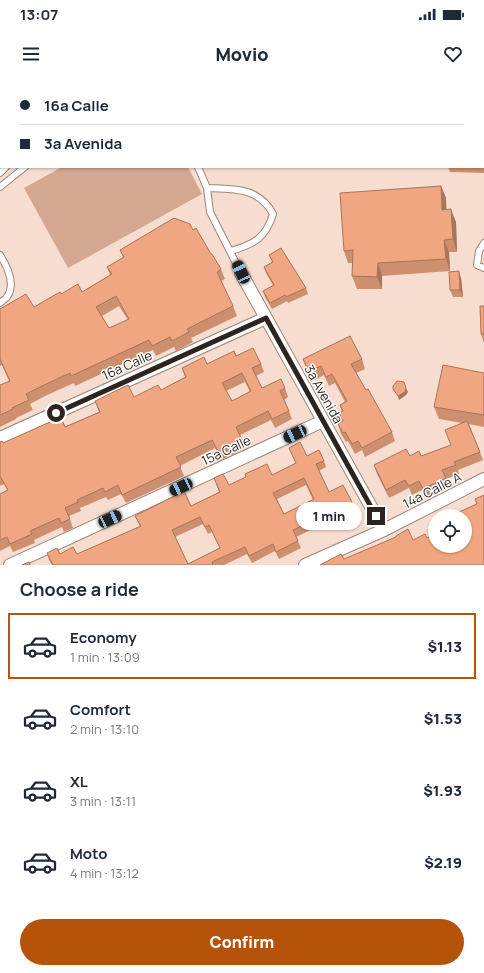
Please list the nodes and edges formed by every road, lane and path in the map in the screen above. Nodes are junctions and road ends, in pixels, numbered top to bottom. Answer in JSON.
{"nodes":[{"id":1,"x":24,"y":168,"type":"edge"},
{"id":2,"x":198,"y":168,"type":"edge"},
{"id":3,"x":0,"y":187,"type":"edge"},
{"id":4,"x":208,"y":188,"type":"junction"},
{"id":5,"x":484,"y":243,"type":"edge"},
{"id":6,"x":231,"y":251,"type":"junction"},
{"id":7,"x":0,"y":255,"type":"edge"},
{"id":8,"x":484,"y":268,"type":"edge"},
{"id":9,"x":241,"y":272,"type":"joint"},
{"id":10,"x":0,"y":303,"type":"edge"},
{"id":11,"x":266,"y":318,"type":"junction"},
{"id":12,"x":323,"y":421,"type":"junction"},
{"id":13,"x":0,"y":438,"type":"edge"},
{"id":14,"x":484,"y":479,"type":"edge"},
{"id":15,"x":384,"y":530,"type":"junction"},
{"id":16,"x":10,"y":565,"type":"edge"},
{"id":17,"x":304,"y":565,"type":"edge"}],
"edges":[{"from":1,"to":3,"type":"lane"},
{"from":2,"to":4,"type":"lane"},
{"from":4,"to":6,"type":"lane"},
{"from":4,"to":6,"type":"lane"},
{"from":5,"to":8,"type":"lane"},
{"from":6,"to":9,"type":"lane"},
{"from":7,"to":10,"type":"lane"},
{"from":9,"to":11,"type":"street","name":"3a Avenida"},
{"from":11,"to":12,"type":"street","name":"3a Avenida"},
{"from":11,"to":13,"type":"street","name":"16a Calle"},
{"from":12,"to":15,"type":"street","name":"3a Avenida"},
{"from":12,"to":16,"type":"street","name":"15a Calle"},
{"from":14,"to":15,"type":"street","name":"14a Calle A"},
{"from":15,"to":17,"type":"street","name":"14a Calle A"}]}
